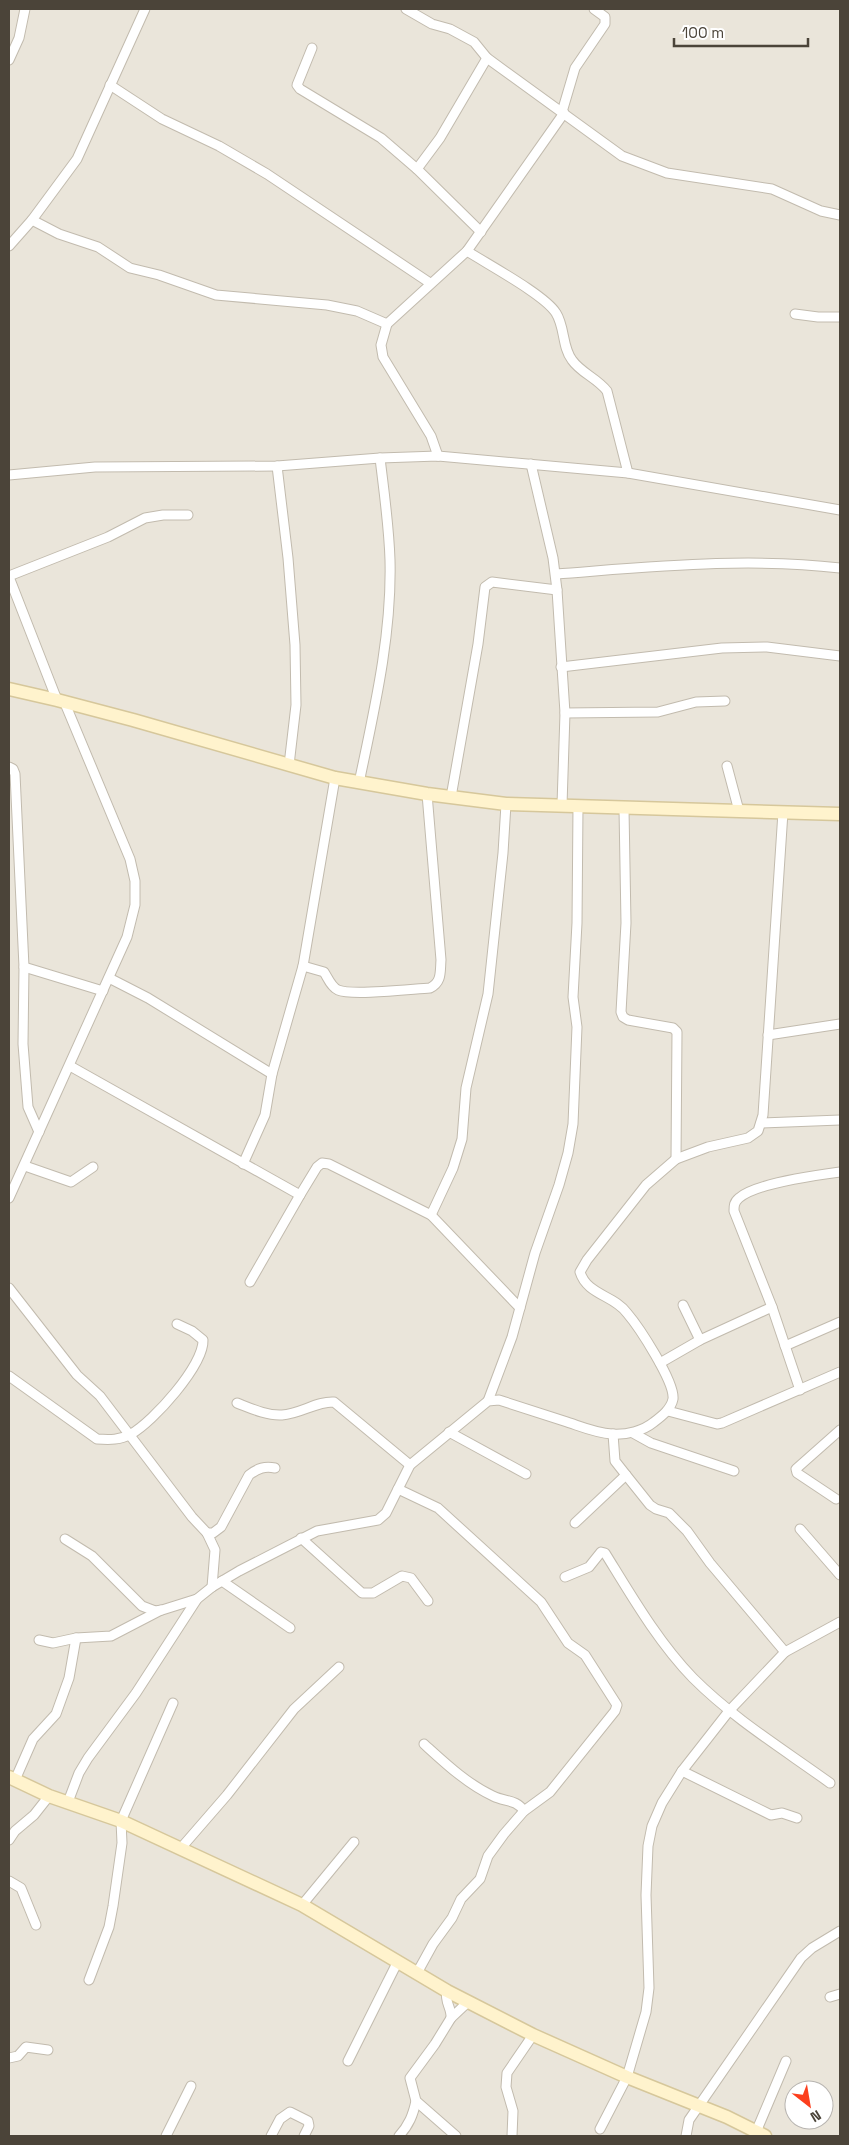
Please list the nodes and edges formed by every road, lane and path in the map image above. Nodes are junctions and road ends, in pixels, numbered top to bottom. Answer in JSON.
{"nodes":[{"id":1,"x":25,"y":9,"type":"edge"},
{"id":2,"x":145,"y":9,"type":"edge"},
{"id":3,"x":406,"y":9,"type":"edge"},
{"id":4,"x":594,"y":9,"type":"edge"},
{"id":5,"x":312,"y":48,"type":"dead end"},
{"id":6,"x":487,"y":58,"type":"junction"},
{"id":7,"x":9,"y":60,"type":"edge"},
{"id":8,"x":110,"y":85,"type":"junction"},
{"id":9,"x":563,"y":113,"type":"junction"},
{"id":10,"x":417,"y":169,"type":"junction"},
{"id":11,"x":840,"y":215,"type":"edge"},
{"id":12,"x":32,"y":220,"type":"junction"},
{"id":13,"x":481,"y":232,"type":"junction"},
{"id":14,"x":9,"y":246,"type":"edge"},
{"id":15,"x":467,"y":251,"type":"junction"},
{"id":16,"x":430,"y":283,"type":"junction"},
{"id":17,"x":795,"y":314,"type":"dead end"},
{"id":18,"x":840,"y":316,"type":"edge"},
{"id":19,"x":388,"y":324,"type":"junction"},
{"id":20,"x":438,"y":456,"type":"junction"},
{"id":21,"x":380,"y":458,"type":"junction"},
{"id":22,"x":531,"y":464,"type":"junction"},
{"id":23,"x":277,"y":466,"type":"junction"},
{"id":24,"x":628,"y":472,"type":"junction"},
{"id":25,"x":9,"y":475,"type":"edge"},
{"id":26,"x":840,"y":510,"type":"edge"},
{"id":27,"x":188,"y":514,"type":"dead end"},
{"id":28,"x":840,"y":568,"type":"edge"},
{"id":29,"x":556,"y":574,"type":"junction"},
{"id":30,"x":9,"y":577,"type":"edge"},
{"id":31,"x":557,"y":590,"type":"junction"},
{"id":32,"x":840,"y":656,"type":"edge"},
{"id":33,"x":560,"y":667,"type":"junction"},
{"id":34,"x":9,"y":689,"type":"edge"},
{"id":35,"x":60,"y":700,"type":"junction"},
{"id":36,"x":724,"y":701,"type":"dead end"},
{"id":37,"x":565,"y":713,"type":"junction"},
{"id":38,"x":289,"y":765,"type":"junction"},
{"id":39,"x":727,"y":766,"type":"dead end"},
{"id":40,"x":9,"y":767,"type":"edge"},
{"id":41,"x":334,"y":778,"type":"junction"},
{"id":42,"x":359,"y":783,"type":"junction"},
{"id":43,"x":427,"y":794,"type":"junction"},
{"id":44,"x":451,"y":797,"type":"junction"},
{"id":45,"x":506,"y":804,"type":"junction"},
{"id":46,"x":562,"y":805,"type":"junction"},
{"id":47,"x":578,"y":806,"type":"junction"},
{"id":48,"x":624,"y":809,"type":"junction"},
{"id":49,"x":739,"y":811,"type":"junction"},
{"id":50,"x":783,"y":812,"type":"junction"},
{"id":51,"x":840,"y":814,"type":"edge"},
{"id":52,"x":24,"y":966,"type":"junction"},
{"id":53,"x":303,"y":966,"type":"junction"},
{"id":54,"x":109,"y":978,"type":"junction"},
{"id":55,"x":103,"y":991,"type":"junction"},
{"id":56,"x":840,"y":1024,"type":"edge"},
{"id":57,"x":768,"y":1035,"type":"junction"},
{"id":58,"x":70,"y":1066,"type":"junction"},
{"id":59,"x":272,"y":1074,"type":"junction"},
{"id":60,"x":840,"y":1120,"type":"edge"},
{"id":61,"x":761,"y":1123,"type":"junction"},
{"id":62,"x":39,"y":1132,"type":"junction"},
{"id":63,"x":676,"y":1159,"type":"junction"},
{"id":64,"x":243,"y":1164,"type":"junction"},
{"id":65,"x":25,"y":1166,"type":"junction"},
{"id":66,"x":93,"y":1167,"type":"dead end"},
{"id":67,"x":840,"y":1172,"type":"edge"},
{"id":68,"x":300,"y":1195,"type":"junction"},
{"id":69,"x":9,"y":1198,"type":"edge"},
{"id":70,"x":431,"y":1215,"type":"junction"},
{"id":71,"x":250,"y":1282,"type":"dead end"},
{"id":72,"x":9,"y":1288,"type":"edge"},
{"id":73,"x":683,"y":1305,"type":"dead end"},
{"id":74,"x":772,"y":1307,"type":"junction"},
{"id":75,"x":520,"y":1308,"type":"junction"},
{"id":76,"x":840,"y":1322,"type":"edge"},
{"id":77,"x":177,"y":1324,"type":"dead end"},
{"id":78,"x":700,"y":1340,"type":"junction"},
{"id":79,"x":785,"y":1346,"type":"junction"},
{"id":80,"x":660,"y":1363,"type":"junction"},
{"id":81,"x":840,"y":1372,"type":"edge"},
{"id":82,"x":9,"y":1376,"type":"edge"},
{"id":83,"x":800,"y":1390,"type":"junction"},
{"id":84,"x":488,"y":1401,"type":"junction"},
{"id":85,"x":237,"y":1403,"type":"dead end"},
{"id":86,"x":668,"y":1411,"type":"junction"},
{"id":87,"x":840,"y":1430,"type":"edge"},
{"id":88,"x":449,"y":1432,"type":"junction"},
{"id":89,"x":633,"y":1433,"type":"junction"},
{"id":90,"x":130,"y":1434,"type":"junction"},
{"id":91,"x":613,"y":1434,"type":"junction"},
{"id":92,"x":410,"y":1465,"type":"junction"},
{"id":93,"x":275,"y":1468,"type":"dead end"},
{"id":94,"x":734,"y":1471,"type":"dead end"},
{"id":95,"x":526,"y":1474,"type":"dead end"},
{"id":96,"x":626,"y":1475,"type":"junction"},
{"id":97,"x":398,"y":1488,"type":"junction"},
{"id":98,"x":836,"y":1499,"type":"dead end"},
{"id":99,"x":575,"y":1524,"type":"dead end"},
{"id":100,"x":800,"y":1529,"type":"dead end"},
{"id":101,"x":207,"y":1533,"type":"junction"},
{"id":102,"x":301,"y":1538,"type":"junction"},
{"id":103,"x":66,"y":1539,"type":"dead end"},
{"id":104,"x":839,"y":1572,"type":"edge"},
{"id":105,"x":565,"y":1577,"type":"dead end"},
{"id":106,"x":222,"y":1581,"type":"junction"},
{"id":107,"x":212,"y":1586,"type":"junction"},
{"id":108,"x":196,"y":1599,"type":"junction"},
{"id":109,"x":428,"y":1601,"type":"dead end"},
{"id":110,"x":162,"y":1610,"type":"junction"},
{"id":111,"x":840,"y":1622,"type":"edge"},
{"id":112,"x":290,"y":1628,"type":"dead end"},
{"id":113,"x":76,"y":1638,"type":"junction"},
{"id":114,"x":39,"y":1640,"type":"dead end"},
{"id":115,"x":785,"y":1652,"type":"junction"},
{"id":116,"x":339,"y":1668,"type":"dead end"},
{"id":117,"x":173,"y":1703,"type":"dead end"},
{"id":118,"x":729,"y":1711,"type":"junction"},
{"id":119,"x":424,"y":1744,"type":"dead end"},
{"id":120,"x":682,"y":1771,"type":"junction"},
{"id":121,"x":12,"y":1778,"type":"edge"},
{"id":122,"x":830,"y":1782,"type":"dead end"},
{"id":123,"x":49,"y":1796,"type":"junction"},
{"id":124,"x":68,"y":1802,"type":"junction"},
{"id":125,"x":524,"y":1811,"type":"junction"},
{"id":126,"x":797,"y":1818,"type":"dead end"},
{"id":127,"x":120,"y":1821,"type":"junction"},
{"id":128,"x":9,"y":1840,"type":"edge"},
{"id":129,"x":354,"y":1842,"type":"dead end"},
{"id":130,"x":181,"y":1848,"type":"junction"},
{"id":131,"x":9,"y":1881,"type":"edge"},
{"id":132,"x":302,"y":1905,"type":"junction"},
{"id":133,"x":36,"y":1925,"type":"dead end"},
{"id":134,"x":840,"y":1930,"type":"edge"},
{"id":135,"x":398,"y":1961,"type":"junction"},
{"id":136,"x":417,"y":1973,"type":"junction"},
{"id":137,"x":88,"y":1980,"type":"dead end"},
{"id":138,"x":447,"y":1991,"type":"junction"},
{"id":139,"x":840,"y":1994,"type":"edge"},
{"id":140,"x":830,"y":1997,"type":"dead end"},
{"id":141,"x":468,"y":2002,"type":"junction"},
{"id":142,"x":451,"y":2018,"type":"junction"},
{"id":143,"x":533,"y":2035,"type":"junction"},
{"id":144,"x":48,"y":2050,"type":"dead end"},
{"id":145,"x":9,"y":2058,"type":"edge"},
{"id":146,"x":348,"y":2061,"type":"dead end"},
{"id":147,"x":786,"y":2061,"type":"dead end"},
{"id":148,"x":627,"y":2077,"type":"junction"},
{"id":149,"x":191,"y":2086,"type":"dead end"},
{"id":150,"x":416,"y":2100,"type":"junction"},
{"id":151,"x":699,"y":2105,"type":"junction"},
{"id":152,"x":600,"y":2128,"type":"dead end"},
{"id":153,"x":760,"y":2134,"type":"edge"},
{"id":154,"x":166,"y":2136,"type":"edge"},
{"id":155,"x":271,"y":2136,"type":"edge"},
{"id":156,"x":304,"y":2136,"type":"edge"},
{"id":157,"x":399,"y":2136,"type":"edge"},
{"id":158,"x":456,"y":2136,"type":"edge"},
{"id":159,"x":512,"y":2136,"type":"edge"},
{"id":160,"x":686,"y":2136,"type":"edge"}],
"edges":[{"from":1,"to":7,"type":"street"},
{"from":2,"to":8,"type":"street"},
{"from":3,"to":6,"type":"street"},
{"from":4,"to":9,"type":"street"},
{"from":5,"to":10,"type":"street"},
{"from":6,"to":9,"type":"street"},
{"from":6,"to":10,"type":"street"},
{"from":8,"to":12,"type":"street"},
{"from":8,"to":16,"type":"street"},
{"from":9,"to":11,"type":"street"},
{"from":9,"to":13,"type":"street"},
{"from":10,"to":13,"type":"street"},
{"from":12,"to":14,"type":"street"},
{"from":12,"to":19,"type":"street"},
{"from":13,"to":15,"type":"street"},
{"from":15,"to":16,"type":"street"},
{"from":15,"to":24,"type":"street"},
{"from":16,"to":19,"type":"street"},
{"from":17,"to":18,"type":"street"},
{"from":19,"to":20,"type":"street"},
{"from":20,"to":21,"type":"street"},
{"from":20,"to":22,"type":"street"},
{"from":21,"to":23,"type":"street"},
{"from":21,"to":42,"type":"street"},
{"from":22,"to":24,"type":"street"},
{"from":22,"to":29,"type":"street"},
{"from":23,"to":25,"type":"street"},
{"from":23,"to":38,"type":"street"},
{"from":24,"to":26,"type":"street"},
{"from":27,"to":30,"type":"street"},
{"from":28,"to":29,"type":"street"},
{"from":29,"to":31,"type":"street"},
{"from":30,"to":35,"type":"street"},
{"from":31,"to":33,"type":"street"},
{"from":31,"to":44,"type":"street"},
{"from":32,"to":33,"type":"street"},
{"from":33,"to":37,"type":"street"},
{"from":34,"to":35,"type":"street"},
{"from":35,"to":38,"type":"street"},
{"from":35,"to":54,"type":"street"},
{"from":36,"to":37,"type":"street"},
{"from":37,"to":46,"type":"street"},
{"from":38,"to":41,"type":"street"},
{"from":39,"to":49,"type":"street"},
{"from":40,"to":52,"type":"street"},
{"from":41,"to":42,"type":"street"},
{"from":41,"to":53,"type":"street"},
{"from":42,"to":43,"type":"street"},
{"from":43,"to":44,"type":"street"},
{"from":43,"to":53,"type":"street"},
{"from":44,"to":45,"type":"street"},
{"from":45,"to":46,"type":"street"},
{"from":45,"to":70,"type":"street"},
{"from":46,"to":47,"type":"street"},
{"from":47,"to":48,"type":"street"},
{"from":47,"to":75,"type":"street"},
{"from":48,"to":49,"type":"street"},
{"from":48,"to":63,"type":"street"},
{"from":49,"to":50,"type":"street"},
{"from":50,"to":51,"type":"street"},
{"from":50,"to":57,"type":"street"},
{"from":52,"to":55,"type":"street"},
{"from":52,"to":62,"type":"street"},
{"from":53,"to":59,"type":"street"},
{"from":54,"to":55,"type":"street"},
{"from":54,"to":59,"type":"street"},
{"from":55,"to":58,"type":"street"},
{"from":56,"to":57,"type":"street"},
{"from":57,"to":61,"type":"street"},
{"from":58,"to":62,"type":"street"},
{"from":58,"to":64,"type":"street"},
{"from":59,"to":64,"type":"street"},
{"from":60,"to":61,"type":"street"},
{"from":61,"to":63,"type":"street"},
{"from":62,"to":65,"type":"street"},
{"from":63,"to":80,"type":"street"},
{"from":64,"to":68,"type":"street"},
{"from":65,"to":66,"type":"street"},
{"from":65,"to":69,"type":"street"},
{"from":67,"to":74,"type":"street"},
{"from":68,"to":70,"type":"street"},
{"from":68,"to":71,"type":"street"},
{"from":70,"to":75,"type":"street"},
{"from":72,"to":90,"type":"street"},
{"from":73,"to":78,"type":"street"},
{"from":74,"to":78,"type":"street"},
{"from":74,"to":79,"type":"street"},
{"from":75,"to":84,"type":"street"},
{"from":76,"to":79,"type":"street"},
{"from":77,"to":90,"type":"street"},
{"from":78,"to":80,"type":"street"},
{"from":79,"to":83,"type":"street"},
{"from":80,"to":86,"type":"street"},
{"from":81,"to":83,"type":"street"},
{"from":82,"to":90,"type":"street"},
{"from":83,"to":86,"type":"street"},
{"from":84,"to":88,"type":"street"},
{"from":84,"to":91,"type":"street"},
{"from":85,"to":92,"type":"street"},
{"from":86,"to":89,"type":"street"},
{"from":87,"to":98,"type":"street"},
{"from":88,"to":92,"type":"street"},
{"from":88,"to":95,"type":"street"},
{"from":89,"to":91,"type":"street"},
{"from":89,"to":94,"type":"street"},
{"from":90,"to":101,"type":"street"},
{"from":91,"to":96,"type":"street"},
{"from":92,"to":97,"type":"street"},
{"from":93,"to":101,"type":"street"},
{"from":96,"to":99,"type":"street"},
{"from":96,"to":115,"type":"street"},
{"from":97,"to":102,"type":"street"},
{"from":97,"to":125,"type":"street"},
{"from":100,"to":104,"type":"street"},
{"from":101,"to":107,"type":"street"},
{"from":102,"to":106,"type":"street"},
{"from":102,"to":109,"type":"street"},
{"from":103,"to":110,"type":"street"},
{"from":105,"to":118,"type":"street"},
{"from":106,"to":107,"type":"street"},
{"from":106,"to":112,"type":"street"},
{"from":107,"to":108,"type":"street"},
{"from":108,"to":110,"type":"street"},
{"from":108,"to":124,"type":"street"},
{"from":110,"to":113,"type":"street"},
{"from":111,"to":115,"type":"street"},
{"from":113,"to":114,"type":"street"},
{"from":113,"to":121,"type":"street"},
{"from":115,"to":118,"type":"street"},
{"from":116,"to":130,"type":"street"},
{"from":117,"to":127,"type":"street"},
{"from":118,"to":120,"type":"street"},
{"from":118,"to":122,"type":"street"},
{"from":119,"to":125,"type":"street"},
{"from":120,"to":126,"type":"street"},
{"from":120,"to":148,"type":"street"},
{"from":121,"to":123,"type":"street"},
{"from":123,"to":124,"type":"street"},
{"from":123,"to":128,"type":"street"},
{"from":124,"to":127,"type":"street"},
{"from":125,"to":136,"type":"street"},
{"from":127,"to":130,"type":"street"},
{"from":127,"to":137,"type":"street"},
{"from":129,"to":132,"type":"street"},
{"from":130,"to":132,"type":"street"},
{"from":131,"to":133,"type":"street"},
{"from":132,"to":135,"type":"street"},
{"from":134,"to":151,"type":"street"},
{"from":135,"to":136,"type":"street"},
{"from":135,"to":146,"type":"street"},
{"from":136,"to":138,"type":"street"},
{"from":138,"to":141,"type":"street"},
{"from":138,"to":142,"type":"street"},
{"from":139,"to":140,"type":"street"},
{"from":141,"to":142,"type":"street"},
{"from":141,"to":143,"type":"street"},
{"from":142,"to":150,"type":"street"},
{"from":143,"to":148,"type":"street"},
{"from":143,"to":159,"type":"street"},
{"from":144,"to":145,"type":"street"},
{"from":147,"to":153,"type":"street"},
{"from":148,"to":151,"type":"street"},
{"from":148,"to":152,"type":"street"},
{"from":149,"to":154,"type":"street"},
{"from":150,"to":157,"type":"street"},
{"from":150,"to":158,"type":"street"},
{"from":151,"to":153,"type":"street"},
{"from":151,"to":160,"type":"street"},
{"from":155,"to":156,"type":"street"}]}
